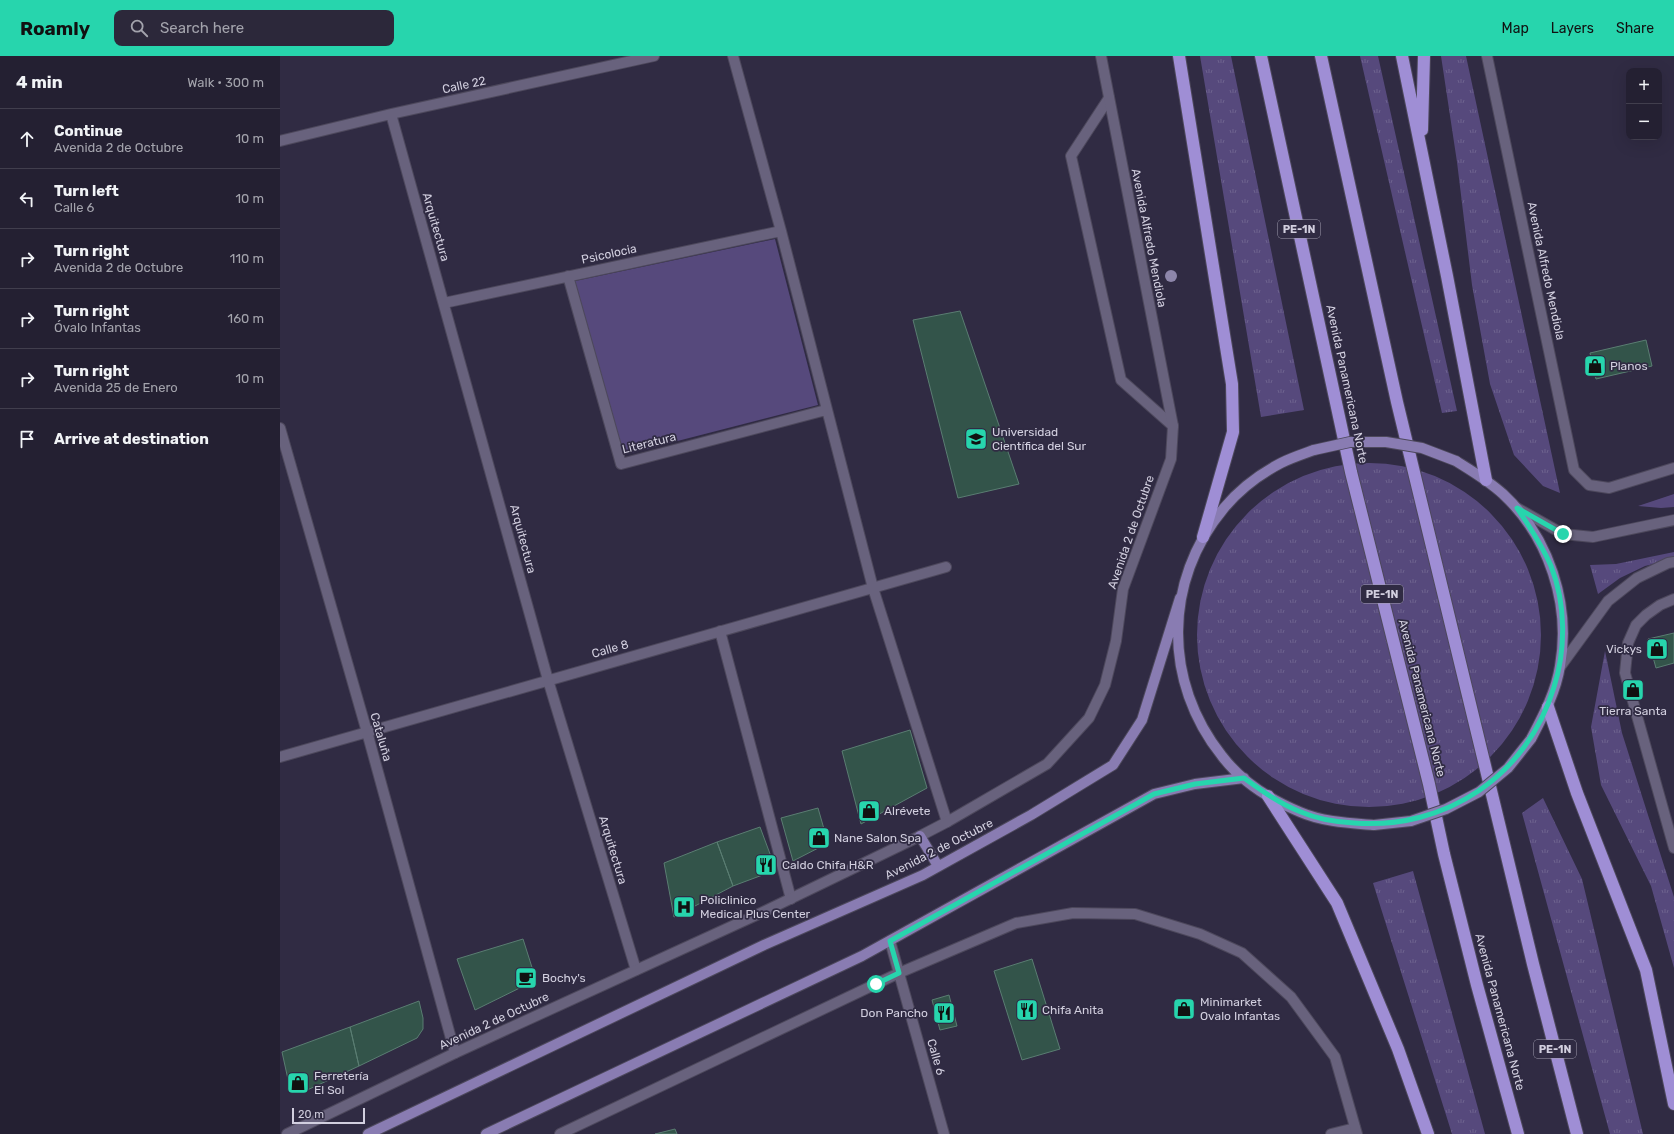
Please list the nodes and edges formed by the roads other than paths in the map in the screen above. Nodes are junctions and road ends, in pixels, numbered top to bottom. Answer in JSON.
{"nodes":[{"id":1,"x":651,"y":56,"type":"edge"},
{"id":2,"x":733,"y":56,"type":"edge"},
{"id":3,"x":1101,"y":56,"type":"edge"},
{"id":4,"x":1171,"y":56,"type":"edge"},
{"id":5,"x":1179,"y":56,"type":"edge"},
{"id":6,"x":1261,"y":56,"type":"edge"},
{"id":7,"x":1321,"y":56,"type":"edge"},
{"id":8,"x":1402,"y":56,"type":"edge"},
{"id":9,"x":1424,"y":56,"type":"edge"},
{"id":10,"x":1486,"y":56,"type":"edge"},
{"id":11,"x":1184,"y":81,"type":"junction"},
{"id":12,"x":1109,"y":98,"type":"junction"},
{"id":13,"x":391,"y":114,"type":"junction"},
{"id":14,"x":280,"y":141,"type":"edge"},
{"id":15,"x":1421,"y":154,"type":"junction"},
{"id":16,"x":781,"y":230,"type":"junction"},
{"id":17,"x":568,"y":276,"type":"junction"},
{"id":18,"x":444,"y":302,"type":"junction"},
{"id":19,"x":826,"y":410,"type":"junction"},
{"id":20,"x":1173,"y":426,"type":"junction"},
{"id":21,"x":280,"y":428,"type":"edge"},
{"id":22,"x":1674,"y":468,"type":"edge"},
{"id":23,"x":1486,"y":480,"type":"junction"},
{"id":24,"x":1517,"y":508,"type":"junction"},
{"id":25,"x":1674,"y":520,"type":"edge"},
{"id":26,"x":1203,"y":537,"type":"junction"},
{"id":27,"x":1674,"y":562,"type":"edge"},
{"id":28,"x":946,"y":567,"type":"dead end"},
{"id":29,"x":873,"y":588,"type":"junction"},
{"id":30,"x":1180,"y":598,"type":"junction"},
{"id":31,"x":1674,"y":599,"type":"edge"},
{"id":32,"x":720,"y":631,"type":"junction"},
{"id":33,"x":1560,"y":667,"type":"junction"},
{"id":34,"x":548,"y":680,"type":"junction"},
{"id":35,"x":1548,"y":706,"type":"junction"},
{"id":36,"x":367,"y":732,"type":"junction"},
{"id":37,"x":280,"y":757,"type":"edge"},
{"id":38,"x":1244,"y":778,"type":"junction"},
{"id":39,"x":1268,"y":796,"type":"junction"},
{"id":40,"x":947,"y":822,"type":"junction"},
{"id":41,"x":920,"y":836,"type":"junction"},
{"id":42,"x":1674,"y":848,"type":"edge"},
{"id":43,"x":938,"y":866,"type":"junction"},
{"id":44,"x":791,"y":899,"type":"junction"},
{"id":45,"x":890,"y":941,"type":"junction"},
{"id":46,"x":636,"y":970,"type":"junction"},
{"id":47,"x":899,"y":973,"type":"junction"},
{"id":48,"x":455,"y":1053,"type":"junction"},
{"id":49,"x":1674,"y":1104,"type":"edge"},
{"id":50,"x":1356,"y":1131,"type":"edge"},
{"id":51,"x":287,"y":1134,"type":"edge"},
{"id":52,"x":368,"y":1134,"type":"edge"},
{"id":53,"x":486,"y":1134,"type":"edge"},
{"id":54,"x":560,"y":1134,"type":"edge"},
{"id":55,"x":944,"y":1134,"type":"edge"},
{"id":56,"x":1331,"y":1134,"type":"edge"},
{"id":57,"x":1428,"y":1134,"type":"edge"},
{"id":58,"x":1518,"y":1134,"type":"edge"},
{"id":59,"x":1577,"y":1134,"type":"edge"}],
"edges":[{"from":1,"to":13,"type":"street","name":"Calle 22"},
{"from":2,"to":16,"type":"street"},
{"from":3,"to":12,"type":"street","name":"Avenida Alfredo Mendiola"},
{"from":4,"to":11,"type":"highway"},
{"from":5,"to":11,"type":"highway"},
{"from":6,"to":58,"type":"highway","name":"Avenida Panamericana Norte","number":"PE-1N"},
{"from":7,"to":59,"type":"highway","number":"PE-1N"},
{"from":8,"to":15,"type":"highway"},
{"from":9,"to":15,"type":"highway"},
{"from":10,"to":22,"type":"street","name":"Avenida Alfredo Mendiola"},
{"from":11,"to":26,"type":"highway"},
{"from":12,"to":20,"type":"street","name":"Avenida Alfredo Mendiola"},
{"from":12,"to":20,"type":"street"},
{"from":13,"to":14,"type":"street","name":"Calle 22"},
{"from":13,"to":18,"type":"street","name":"Arquitectura"},
{"from":15,"to":23,"type":"highway"},
{"from":16,"to":17,"type":"street","name":"Psicolocia"},
{"from":16,"to":19,"type":"street"},
{"from":17,"to":18,"type":"street","name":"Psicolocia"},
{"from":17,"to":19,"type":"street","name":"Literatura"},
{"from":18,"to":34,"type":"street","name":"Arquitectura"},
{"from":19,"to":29,"type":"street"},
{"from":20,"to":40,"type":"street","name":"Avenida 2 de Octubre"},
{"from":21,"to":36,"type":"street","name":"Cataluña"},
{"from":23,"to":24,"type":"main road"},
{"from":23,"to":26,"type":"main road","bridge":true},
{"from":24,"to":25,"type":"street"},
{"from":24,"to":33,"type":"main road"},
{"from":26,"to":30,"type":"main road"},
{"from":27,"to":33,"type":"street"},
{"from":28,"to":29,"type":"street","name":"Calle 8"},
{"from":29,"to":32,"type":"street","name":"Calle 8"},
{"from":29,"to":40,"type":"street"},
{"from":30,"to":38,"type":"main road"},
{"from":30,"to":43,"type":"main road","name":"Avenida 2 de Octubre"},
{"from":31,"to":42,"type":"street"},
{"from":32,"to":34,"type":"street","name":"Calle 8"},
{"from":32,"to":44,"type":"street"},
{"from":33,"to":35,"type":"main road"},
{"from":34,"to":36,"type":"street","name":"Calle 8"},
{"from":34,"to":46,"type":"street","name":"Arquitectura"},
{"from":35,"to":39,"type":"main road","bridge":true},
{"from":35,"to":49,"type":"highway"},
{"from":36,"to":37,"type":"street","name":"Calle 8"},
{"from":36,"to":48,"type":"street","name":"Cataluña"},
{"from":38,"to":39,"type":"main road"},
{"from":38,"to":45,"type":"main road"},
{"from":39,"to":57,"type":"highway"},
{"from":40,"to":41,"type":"street","name":"Avenida 2 de Octubre"},
{"from":41,"to":43,"type":"main road"},
{"from":41,"to":44,"type":"street","name":"Avenida 2 de Octubre"},
{"from":43,"to":52,"type":"main road","name":"Avenida 2 de Octubre"},
{"from":44,"to":46,"type":"street","name":"Avenida 2 de Octubre"},
{"from":45,"to":47,"type":"street","name":"Calle 6"},
{"from":45,"to":53,"type":"main road"},
{"from":46,"to":48,"type":"street","name":"Avenida 2 de Octubre"},
{"from":47,"to":50,"type":"street"},
{"from":47,"to":54,"type":"street"},
{"from":47,"to":55,"type":"street","name":"Calle 6"},
{"from":48,"to":51,"type":"street","name":"Avenida 2 de Octubre"},
{"from":50,"to":56,"type":"street"}]}
